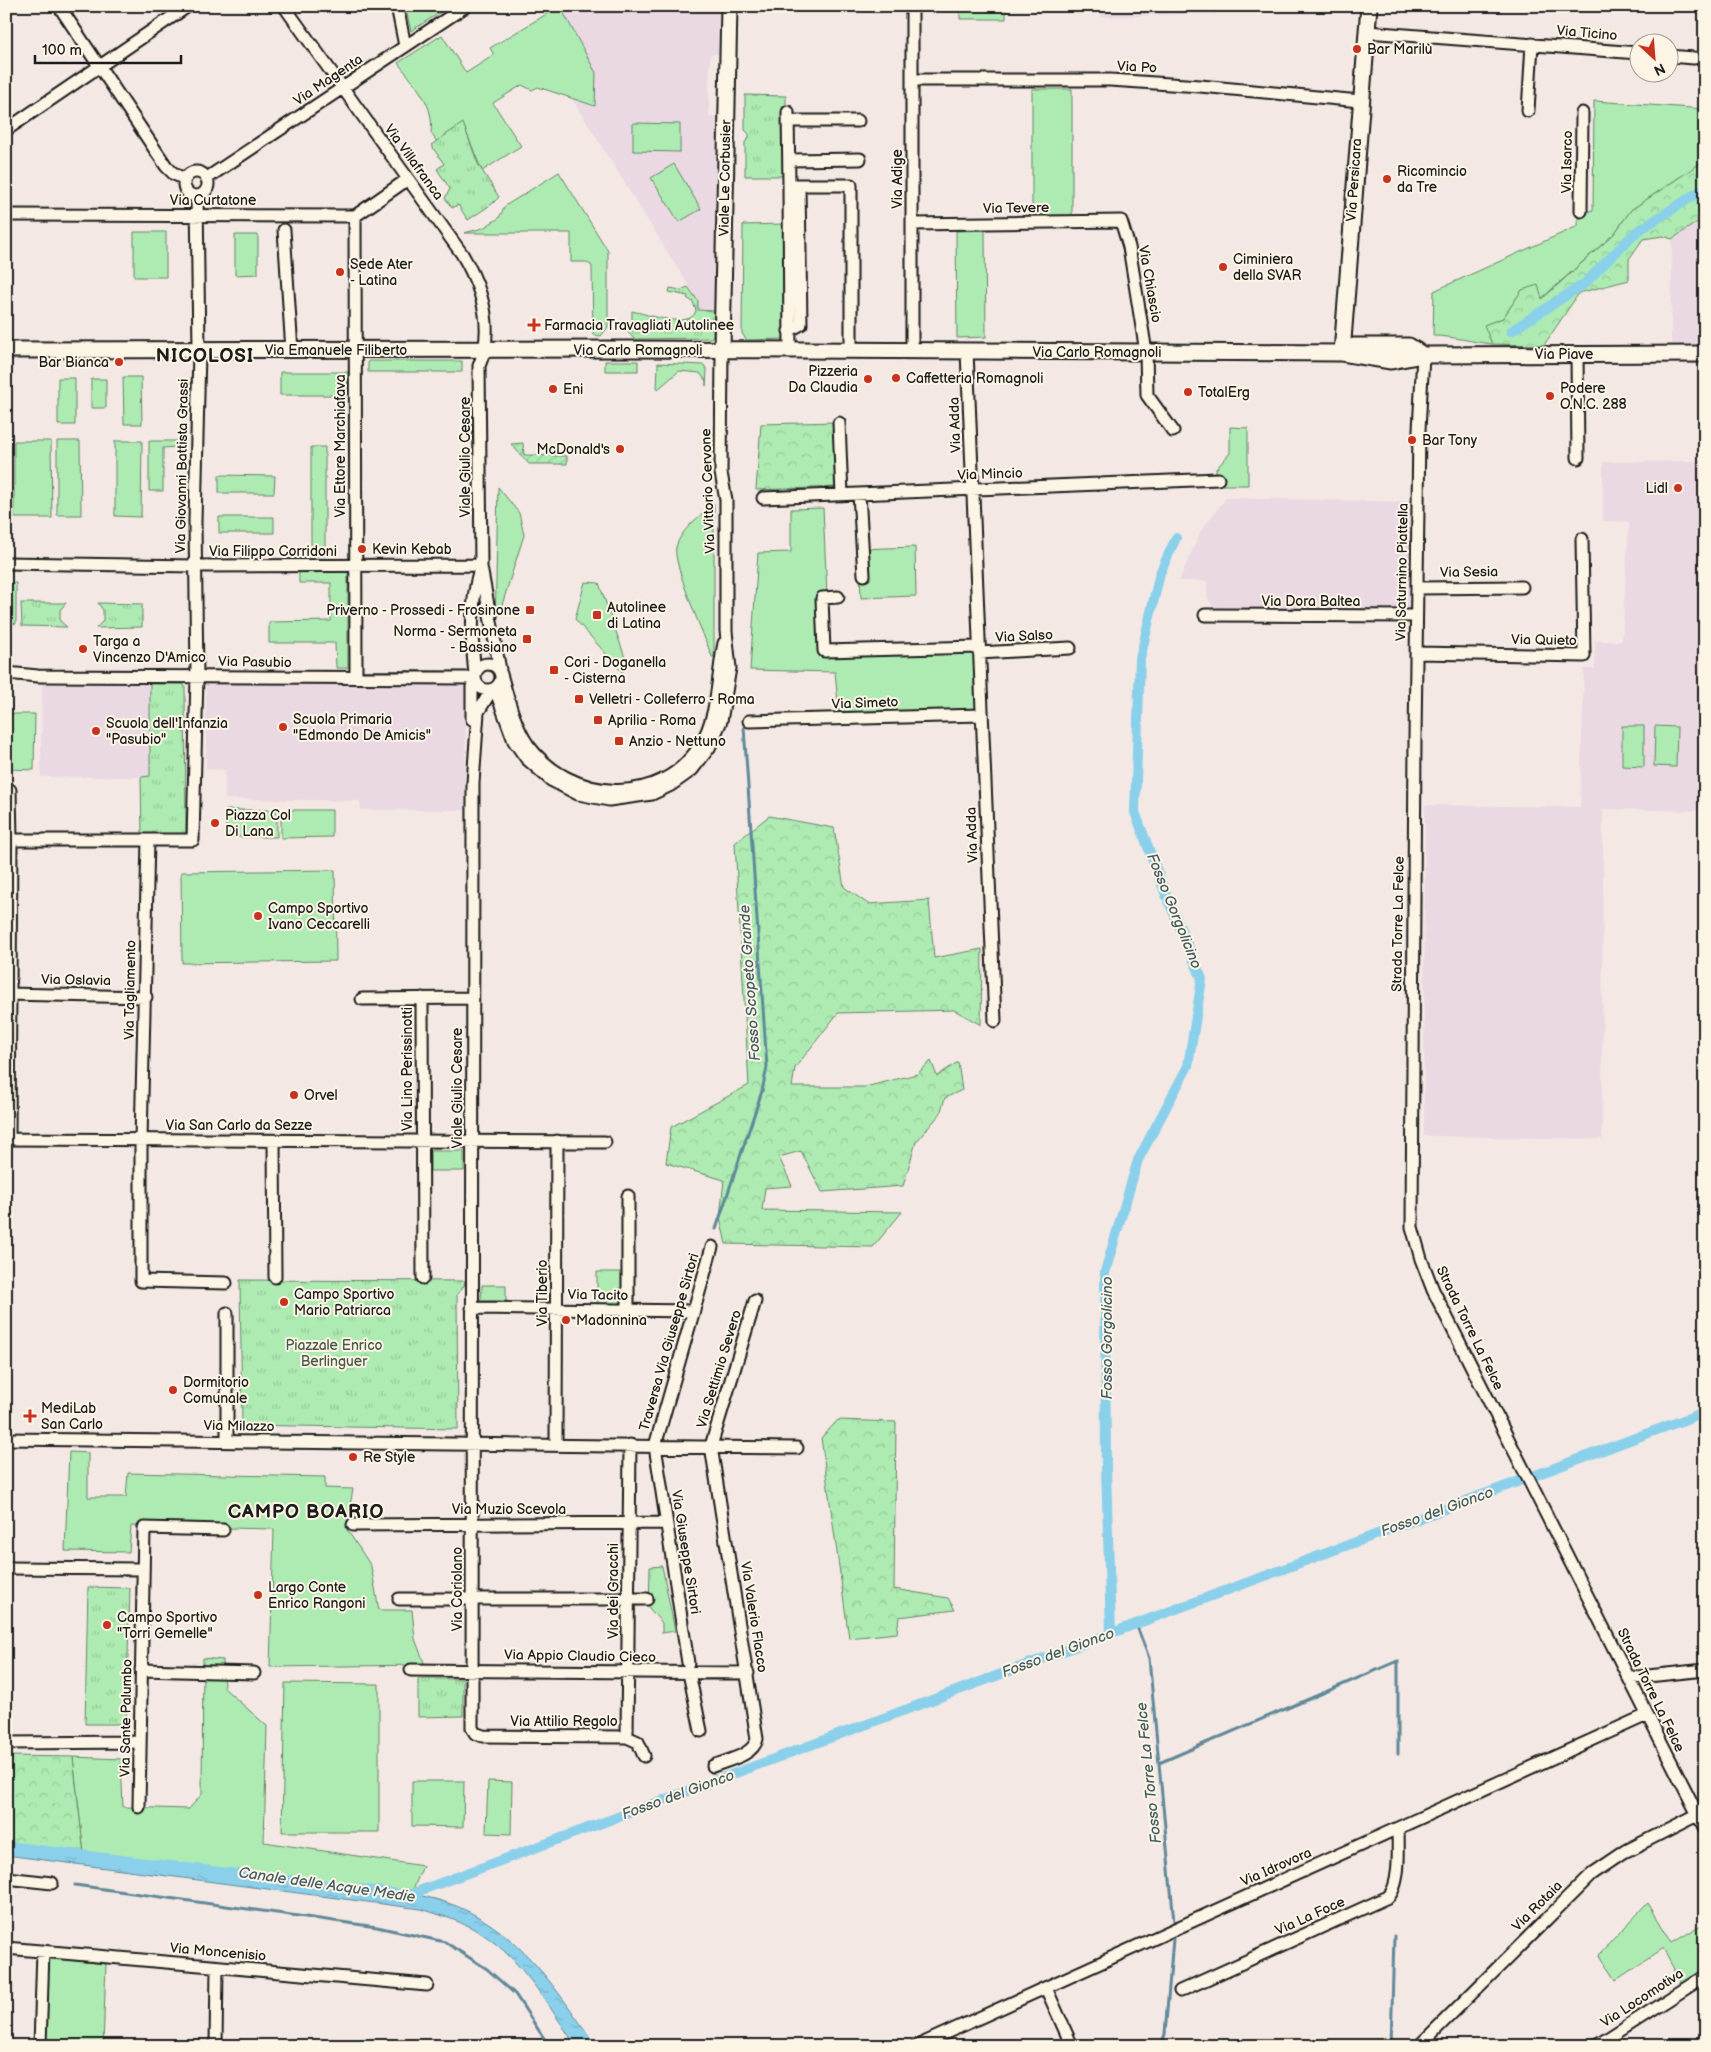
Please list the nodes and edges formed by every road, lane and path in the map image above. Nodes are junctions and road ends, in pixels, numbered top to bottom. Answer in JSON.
{"nodes":[{"id":1,"x":59,"y":6,"type":"edge"},
{"id":2,"x":188,"y":6,"type":"edge"},
{"id":3,"x":284,"y":6,"type":"edge"},
{"id":4,"x":397,"y":6,"type":"edge"},
{"id":5,"x":466,"y":6,"type":"edge"},
{"id":6,"x":729,"y":6,"type":"edge"},
{"id":7,"x":912,"y":6,"type":"edge"},
{"id":8,"x":1369,"y":6,"type":"edge"},
{"id":9,"x":1367,"y":32,"type":"junction"},
{"id":10,"x":1532,"y":44,"type":"junction"},
{"id":11,"x":406,"y":46,"type":"junction"},
{"id":12,"x":1628,"y":52,"type":"edge"},
{"id":13,"x":1678,"y":57,"type":"edge"},
{"id":14,"x":1694,"y":58,"type":"dead end"},
{"id":15,"x":99,"y":67,"type":"junction"},
{"id":16,"x":912,"y":80,"type":"junction"},
{"id":17,"x":341,"y":89,"type":"junction"},
{"id":18,"x":1360,"y":101,"type":"junction"},
{"id":19,"x":1528,"y":111,"type":"dead end"},
{"id":20,"x":1582,"y":114,"type":"dead end"},
{"id":21,"x":858,"y":121,"type":"dead end"},
{"id":22,"x":6,"y":130,"type":"edge"},
{"id":23,"x":789,"y":160,"type":"junction"},
{"id":24,"x":860,"y":160,"type":"dead end"},
{"id":25,"x":207,"y":178,"type":"junction"},
{"id":26,"x":185,"y":179,"type":"junction"},
{"id":27,"x":408,"y":179,"type":"junction"},
{"id":28,"x":794,"y":185,"type":"junction"},
{"id":29,"x":196,"y":196,"type":"junction"},
{"id":30,"x":1581,"y":211,"type":"dead end"},
{"id":31,"x":6,"y":215,"type":"edge"},
{"id":32,"x":197,"y":215,"type":"junction"},
{"id":33,"x":355,"y":216,"type":"junction"},
{"id":34,"x":1121,"y":221,"type":"joint"},
{"id":35,"x":912,"y":224,"type":"junction"},
{"id":36,"x":284,"y":230,"type":"dead end"},
{"id":37,"x":6,"y":339,"type":"edge"},
{"id":38,"x":486,"y":349,"type":"junction"},
{"id":39,"x":6,"y":350,"type":"edge"},
{"id":40,"x":31,"y":350,"type":"junction"},
{"id":41,"x":292,"y":350,"type":"junction"},
{"id":42,"x":356,"y":350,"type":"junction"},
{"id":43,"x":722,"y":350,"type":"junction"},
{"id":44,"x":790,"y":350,"type":"junction"},
{"id":45,"x":851,"y":350,"type":"junction"},
{"id":46,"x":199,"y":351,"type":"junction"},
{"id":47,"x":912,"y":351,"type":"junction"},
{"id":48,"x":967,"y":351,"type":"junction"},
{"id":49,"x":1146,"y":352,"type":"junction"},
{"id":50,"x":1342,"y":353,"type":"junction"},
{"id":51,"x":1577,"y":354,"type":"junction"},
{"id":52,"x":1705,"y":354,"type":"edge"},
{"id":53,"x":1423,"y":355,"type":"junction"},
{"id":54,"x":839,"y":423,"type":"dead end"},
{"id":55,"x":1173,"y":431,"type":"dead end"},
{"id":56,"x":1578,"y":458,"type":"dead end"},
{"id":57,"x":1218,"y":479,"type":"dead end"},
{"id":58,"x":973,"y":490,"type":"junction"},
{"id":59,"x":859,"y":494,"type":"junction"},
{"id":60,"x":842,"y":495,"type":"junction"},
{"id":61,"x":763,"y":498,"type":"dead end"},
{"id":62,"x":1582,"y":539,"type":"dead end"},
{"id":63,"x":6,"y":563,"type":"edge"},
{"id":64,"x":480,"y":565,"type":"junction"},
{"id":65,"x":195,"y":566,"type":"junction"},
{"id":66,"x":355,"y":566,"type":"junction"},
{"id":67,"x":864,"y":575,"type":"dead end"},
{"id":68,"x":1522,"y":587,"type":"dead end"},
{"id":69,"x":1417,"y":588,"type":"junction"},
{"id":70,"x":838,"y":597,"type":"dead end"},
{"id":71,"x":1205,"y":615,"type":"dead end"},
{"id":72,"x":1416,"y":616,"type":"junction"},
{"id":73,"x":726,"y":631,"type":"junction"},
{"id":74,"x":1070,"y":648,"type":"dead end"},
{"id":75,"x":979,"y":650,"type":"junction"},
{"id":76,"x":1416,"y":653,"type":"junction"},
{"id":77,"x":500,"y":672,"type":"junction"},
{"id":78,"x":6,"y":673,"type":"edge"},
{"id":79,"x":197,"y":676,"type":"junction"},
{"id":80,"x":356,"y":677,"type":"junction"},
{"id":81,"x":475,"y":678,"type":"junction"},
{"id":82,"x":493,"y":690,"type":"junction"},
{"id":83,"x":982,"y":715,"type":"junction"},
{"id":84,"x":749,"y":721,"type":"dead end"},
{"id":85,"x":476,"y":732,"type":"junction"},
{"id":86,"x":6,"y":790,"type":"edge"},
{"id":87,"x":1415,"y":790,"type":"joint"},
{"id":88,"x":11,"y":840,"type":"junction"},
{"id":89,"x":148,"y":840,"type":"junction"},
{"id":90,"x":9,"y":994,"type":"edge"},
{"id":91,"x":146,"y":997,"type":"junction"},
{"id":92,"x":422,"y":998,"type":"junction"},
{"id":93,"x":472,"y":998,"type":"junction"},
{"id":94,"x":362,"y":999,"type":"dead end"},
{"id":95,"x":995,"y":1021,"type":"dead end"},
{"id":96,"x":7,"y":1139,"type":"edge"},
{"id":97,"x":141,"y":1140,"type":"junction"},
{"id":98,"x":423,"y":1140,"type":"junction"},
{"id":99,"x":472,"y":1140,"type":"junction"},
{"id":100,"x":274,"y":1141,"type":"junction"},
{"id":101,"x":557,"y":1141,"type":"junction"},
{"id":102,"x":605,"y":1142,"type":"dead end"},
{"id":103,"x":628,"y":1196,"type":"dead end"},
{"id":104,"x":712,"y":1246,"type":"dead end"},
{"id":105,"x":274,"y":1277,"type":"dead end"},
{"id":106,"x":423,"y":1278,"type":"dead end"},
{"id":107,"x":226,"y":1282,"type":"dead end"},
{"id":108,"x":756,"y":1301,"type":"dead end"},
{"id":109,"x":472,"y":1308,"type":"junction"},
{"id":110,"x":556,"y":1309,"type":"junction"},
{"id":111,"x":628,"y":1310,"type":"junction"},
{"id":112,"x":694,"y":1311,"type":"junction"},
{"id":113,"x":227,"y":1313,"type":"dead end"},
{"id":114,"x":6,"y":1439,"type":"edge"},
{"id":115,"x":227,"y":1441,"type":"junction"},
{"id":116,"x":471,"y":1443,"type":"junction"},
{"id":117,"x":556,"y":1444,"type":"junction"},
{"id":118,"x":630,"y":1445,"type":"junction"},
{"id":119,"x":655,"y":1446,"type":"junction"},
{"id":120,"x":711,"y":1446,"type":"junction"},
{"id":121,"x":797,"y":1448,"type":"dead end"},
{"id":122,"x":629,"y":1523,"type":"junction"},
{"id":123,"x":666,"y":1523,"type":"junction"},
{"id":124,"x":471,"y":1524,"type":"junction"},
{"id":125,"x":353,"y":1525,"type":"dead end"},
{"id":126,"x":223,"y":1530,"type":"dead end"},
{"id":127,"x":6,"y":1568,"type":"edge"},
{"id":128,"x":143,"y":1569,"type":"junction"},
{"id":129,"x":399,"y":1598,"type":"dead end"},
{"id":130,"x":647,"y":1598,"type":"dead end"},
{"id":131,"x":472,"y":1599,"type":"junction"},
{"id":132,"x":628,"y":1599,"type":"junction"},
{"id":133,"x":688,"y":1668,"type":"junction"},
{"id":134,"x":141,"y":1670,"type":"junction"},
{"id":135,"x":411,"y":1670,"type":"dead end"},
{"id":136,"x":472,"y":1670,"type":"junction"},
{"id":137,"x":1705,"y":1670,"type":"edge"},
{"id":138,"x":628,"y":1672,"type":"junction"},
{"id":139,"x":254,"y":1673,"type":"dead end"},
{"id":140,"x":748,"y":1673,"type":"junction"},
{"id":141,"x":1629,"y":1678,"type":"junction"},
{"id":142,"x":1647,"y":1715,"type":"junction"},
{"id":143,"x":701,"y":1731,"type":"dead end"},
{"id":144,"x":475,"y":1733,"type":"joint"},
{"id":145,"x":627,"y":1736,"type":"junction"},
{"id":146,"x":140,"y":1742,"type":"junction"},
{"id":147,"x":6,"y":1743,"type":"edge"},
{"id":148,"x":644,"y":1756,"type":"dead end"},
{"id":149,"x":713,"y":1766,"type":"dead end"},
{"id":150,"x":139,"y":1807,"type":"dead end"},
{"id":151,"x":1697,"y":1815,"type":"junction"},
{"id":152,"x":1398,"y":1828,"type":"junction"},
{"id":153,"x":1705,"y":1830,"type":"edge"},
{"id":154,"x":6,"y":1878,"type":"edge"},
{"id":155,"x":52,"y":1883,"type":"dead end"},
{"id":156,"x":6,"y":1948,"type":"edge"},
{"id":157,"x":43,"y":1951,"type":"junction"},
{"id":158,"x":217,"y":1967,"type":"junction"},
{"id":159,"x":1705,"y":1976,"type":"edge"},
{"id":160,"x":427,"y":1985,"type":"dead end"},
{"id":161,"x":1046,"y":1988,"type":"junction"},
{"id":162,"x":1180,"y":1991,"type":"dead end"},
{"id":163,"x":40,"y":2046,"type":"edge"},
{"id":164,"x":216,"y":2046,"type":"edge"},
{"id":165,"x":917,"y":2046,"type":"edge"},
{"id":166,"x":1072,"y":2046,"type":"edge"},
{"id":167,"x":1419,"y":2046,"type":"edge"},
{"id":168,"x":1596,"y":2046,"type":"edge"}],
"edges":[{"from":1,"to":15,"type":"street"},
{"from":2,"to":15,"type":"street"},
{"from":3,"to":17,"type":"street","name":"Via Villafranca"},
{"from":4,"to":11,"type":"street"},
{"from":5,"to":11,"type":"street","name":"Via Magenta"},
{"from":6,"to":43,"type":"main road","name":"Viale Le Corbusier"},
{"from":7,"to":16,"type":"street","name":"Via Adige"},
{"from":8,"to":9,"type":"main road","name":"Via Persicara"},
{"from":9,"to":10,"type":"street","name":"Via Ticino"},
{"from":9,"to":18,"type":"main road","name":"Via Persicara"},
{"from":10,"to":12,"type":"street","name":"Via Ticino"},
{"from":10,"to":19,"type":"street"},
{"from":11,"to":17,"type":"street","name":"Via Magenta"},
{"from":13,"to":14,"type":"street"},
{"from":15,"to":22,"type":"street"},
{"from":15,"to":26,"type":"street"},
{"from":16,"to":18,"type":"street","name":"Via Po"},
{"from":16,"to":35,"type":"street","name":"Via Adige"},
{"from":17,"to":25,"type":"street","name":"Via Magenta"},
{"from":17,"to":27,"type":"street","name":"Via Villafranca"},
{"from":18,"to":50,"type":"main road","name":"Via Persicara"},
{"from":20,"to":30,"type":"street","name":"Via Isarco"},
{"from":21,"to":23,"type":"street"},
{"from":23,"to":24,"type":"street"},
{"from":23,"to":28,"type":"street"},
{"from":25,"to":26,"type":"street"},
{"from":25,"to":29,"type":"street"},
{"from":26,"to":29,"type":"street"},
{"from":27,"to":33,"type":"street"},
{"from":27,"to":38,"type":"street","name":"Via Villafranca"},
{"from":28,"to":44,"type":"street"},
{"from":28,"to":45,"type":"street"},
{"from":29,"to":32,"type":"street","name":"Via Giovanni Battista Grassi"},
{"from":31,"to":32,"type":"street","name":"Via Curtatone"},
{"from":32,"to":33,"type":"street","name":"Via Curtatone"},
{"from":32,"to":46,"type":"street","name":"Via Giovanni Battista Grassi"},
{"from":33,"to":42,"type":"street","name":"Via Ettore Marchiafava"},
{"from":34,"to":35,"type":"street","name":"Via Tevere"},
{"from":34,"to":49,"type":"street","name":"Via Chiascio"},
{"from":35,"to":47,"type":"street","name":"Via Adige"},
{"from":36,"to":41,"type":"street"},
{"from":37,"to":40,"type":"main road"},
{"from":38,"to":42,"type":"main road","name":"Via Emanuele Filiberto"},
{"from":38,"to":43,"type":"main road","name":"Via Carlo Romagnoli"},
{"from":38,"to":64,"type":"street","name":"Viale Giulio Cesare"},
{"from":39,"to":40,"type":"main road","name":"Via Emanuele Filiberto"},
{"from":40,"to":46,"type":"main road","name":"Via Emanuele Filiberto"},
{"from":41,"to":42,"type":"main road","name":"Via Emanuele Filiberto"},
{"from":41,"to":46,"type":"main road","name":"Via Emanuele Filiberto"},
{"from":42,"to":66,"type":"street","name":"Via Ettore Marchiafava"},
{"from":43,"to":44,"type":"main road","name":"Via Carlo Romagnoli"},
{"from":43,"to":73,"type":"street","name":"Via Vittorio Cervone"},
{"from":44,"to":45,"type":"main road","name":"Via Carlo Romagnoli"},
{"from":45,"to":47,"type":"main road","name":"Via Carlo Romagnoli"},
{"from":46,"to":65,"type":"street","name":"Via Giovanni Battista Grassi"},
{"from":47,"to":48,"type":"main road","name":"Via Carlo Romagnoli"},
{"from":48,"to":49,"type":"main road","name":"Via Carlo Romagnoli"},
{"from":48,"to":58,"type":"street","name":"Via Adda"},
{"from":49,"to":50,"type":"main road","name":"Via Carlo Romagnoli"},
{"from":49,"to":55,"type":"street","name":"Via Chiascio"},
{"from":50,"to":53,"type":"main road","name":"Via Piave"},
{"from":51,"to":52,"type":"main road","name":"Via Piave"},
{"from":51,"to":53,"type":"main road","name":"Via Piave"},
{"from":51,"to":56,"type":"street"},
{"from":53,"to":69,"type":"street","name":"Via Saturnino Piattella"},
{"from":54,"to":60,"type":"street"},
{"from":57,"to":58,"type":"street","name":"Via Mincio"},
{"from":58,"to":59,"type":"street","name":"Via Mincio"},
{"from":58,"to":75,"type":"street","name":"Via Adda"},
{"from":59,"to":60,"type":"street","name":"Via Mincio"},
{"from":59,"to":67,"type":"street"},
{"from":60,"to":61,"type":"street","name":"Via Mincio"},
{"from":62,"to":76,"type":"street","name":"Via Quieto"},
{"from":63,"to":65,"type":"street","name":"Via Filippo Corridoni"},
{"from":64,"to":66,"type":"street","name":"Via Filippo Corridoni"},
{"from":64,"to":77,"type":"street","name":"Viale Giulio Cesare"},
{"from":64,"to":81,"type":"street","name":"Viale Giulio Cesare"},
{"from":65,"to":66,"type":"street","name":"Via Filippo Corridoni"},
{"from":65,"to":79,"type":"street","name":"Via Giovanni Battista Grassi"},
{"from":66,"to":80,"type":"street","name":"Via Ettore Marchiafava"},
{"from":68,"to":69,"type":"street","name":"Via Sesia"},
{"from":69,"to":72,"type":"street","name":"Via Saturnino Piattella"},
{"from":70,"to":75,"type":"street"},
{"from":71,"to":72,"type":"street","name":"Via Dora Baltea"},
{"from":72,"to":76,"type":"street","name":"Via Saturnino Piattella"},
{"from":73,"to":77,"type":"street","name":"Via Vittorio Cervone"},
{"from":73,"to":82,"type":"street","name":"Via Vittorio Cervone"},
{"from":74,"to":75,"type":"street","name":"Via Salso"},
{"from":75,"to":83,"type":"street","name":"Via Adda"},
{"from":76,"to":87,"type":"street","name":"Via Saturnino Piattella"},
{"from":77,"to":81,"type":"street"},
{"from":77,"to":82,"type":"street"},
{"from":78,"to":79,"type":"street","name":"Via Pasubio"},
{"from":79,"to":80,"type":"street","name":"Via Pasubio"},
{"from":79,"to":89,"type":"street"},
{"from":80,"to":81,"type":"street","name":"Via Pasubio"},
{"from":81,"to":82,"type":"street"},
{"from":81,"to":85,"type":"street","name":"Viale Giulio Cesare"},
{"from":82,"to":85,"type":"street","name":"Viale Giulio Cesare"},
{"from":83,"to":84,"type":"street","name":"Via Simeto"},
{"from":83,"to":95,"type":"street","name":"Via Adda"},
{"from":85,"to":93,"type":"street","name":"Viale Giulio Cesare"},
{"from":86,"to":88,"type":"street"},
{"from":87,"to":141,"type":"street","name":"Strada Torre La Felce"},
{"from":88,"to":89,"type":"street"},
{"from":88,"to":90,"type":"street"},
{"from":89,"to":91,"type":"street","name":"Via Tagliamento"},
{"from":90,"to":91,"type":"street","name":"Via Oslavia"},
{"from":90,"to":96,"type":"street"},
{"from":91,"to":97,"type":"street","name":"Via Tagliamento"},
{"from":92,"to":93,"type":"street"},
{"from":92,"to":94,"type":"street"},
{"from":92,"to":98,"type":"street","name":"Via Lino Perissinotti"},
{"from":93,"to":99,"type":"street","name":"Viale Giulio Cesare"},
{"from":96,"to":97,"type":"street","name":"Via San Carlo da Sezze"},
{"from":97,"to":100,"type":"street","name":"Via San Carlo da Sezze"},
{"from":97,"to":107,"type":"street","name":"Via Tagliamento"},
{"from":98,"to":99,"type":"street","name":"Via San Carlo da Sezze"},
{"from":98,"to":100,"type":"street","name":"Via San Carlo da Sezze"},
{"from":98,"to":106,"type":"street","name":"Via Lino Perissinotti"},
{"from":99,"to":101,"type":"street","name":"Via San Carlo da Sezze"},
{"from":99,"to":109,"type":"street","name":"Viale Giulio Cesare"},
{"from":100,"to":105,"type":"street"},
{"from":101,"to":102,"type":"street","name":"Via San Carlo da Sezze"},
{"from":101,"to":110,"type":"street","name":"Via Tiberio"},
{"from":103,"to":111,"type":"street"},
{"from":104,"to":112,"type":"street","name":"Traversa Via Giuseppe Sirtori"},
{"from":108,"to":120,"type":"street","name":"Via Settimio Severo"},
{"from":109,"to":110,"type":"street","name":"Via Tacito"},
{"from":109,"to":116,"type":"street","name":"Viale Giulio Cesare"},
{"from":110,"to":111,"type":"street","name":"Via Tacito"},
{"from":110,"to":117,"type":"street","name":"Via Tiberio"},
{"from":111,"to":112,"type":"street","name":"Via Tacito"},
{"from":112,"to":119,"type":"street","name":"Traversa Via Giuseppe Sirtori"},
{"from":113,"to":115,"type":"street"},
{"from":114,"to":115,"type":"street","name":"Via Milazzo"},
{"from":115,"to":116,"type":"street","name":"Via Milazzo"},
{"from":116,"to":117,"type":"street"},
{"from":116,"to":124,"type":"street","name":"Via Coriolano"},
{"from":117,"to":118,"type":"street"},
{"from":118,"to":119,"type":"street"},
{"from":118,"to":122,"type":"street","name":"Via dei Gracchi"},
{"from":119,"to":120,"type":"street"},
{"from":119,"to":123,"type":"street","name":"Via Giuseppe Sirtori"},
{"from":120,"to":121,"type":"street"},
{"from":120,"to":140,"type":"street","name":"Via Valerio Flacco"},
{"from":122,"to":123,"type":"street","name":"Via Muzio Scevola"},
{"from":122,"to":124,"type":"street","name":"Via Muzio Scevola"},
{"from":122,"to":132,"type":"street","name":"Via dei Gracchi"},
{"from":123,"to":133,"type":"street","name":"Via Giuseppe Sirtori"},
{"from":124,"to":125,"type":"street","name":"Via Muzio Scevola"},
{"from":124,"to":131,"type":"street","name":"Via Coriolano"},
{"from":126,"to":128,"type":"street","name":"Via Sante Palumbo"},
{"from":127,"to":128,"type":"street"},
{"from":128,"to":134,"type":"street","name":"Via Sante Palumbo"},
{"from":129,"to":131,"type":"street"},
{"from":130,"to":132,"type":"street"},
{"from":131,"to":132,"type":"street"},
{"from":131,"to":136,"type":"street","name":"Via Coriolano"},
{"from":132,"to":138,"type":"street","name":"Via dei Gracchi"},
{"from":133,"to":138,"type":"street","name":"Via Appio Claudio Cieco"},
{"from":133,"to":140,"type":"street","name":"Via Appio Claudio Cieco"},
{"from":133,"to":143,"type":"street","name":"Via Giuseppe Sirtori"},
{"from":134,"to":139,"type":"street"},
{"from":134,"to":146,"type":"street","name":"Via Sante Palumbo"},
{"from":135,"to":136,"type":"street","name":"Via Appio Claudio Cieco"},
{"from":136,"to":138,"type":"street","name":"Via Appio Claudio Cieco"},
{"from":136,"to":144,"type":"street","name":"Via Coriolano"},
{"from":137,"to":141,"type":"street"},
{"from":138,"to":145,"type":"street","name":"Via dei Gracchi"},
{"from":140,"to":149,"type":"street","name":"Via Valerio Flacco"},
{"from":141,"to":142,"type":"street","name":"Strada Torre La Felce"},
{"from":142,"to":151,"type":"street","name":"Strada Torre La Felce"},
{"from":142,"to":152,"type":"street","name":"Via Idrovora"},
{"from":144,"to":145,"type":"street","name":"Via Attilio Regolo"},
{"from":145,"to":148,"type":"street","name":"Via Attilio Regolo"},
{"from":146,"to":147,"type":"street"},
{"from":146,"to":150,"type":"street","name":"Via Sante Palumbo"},
{"from":151,"to":153,"type":"street","name":"Strada Torre La Felce"},
{"from":151,"to":167,"type":"street","name":"Via Rotaia"},
{"from":152,"to":161,"type":"street","name":"Via Idrovora"},
{"from":152,"to":162,"type":"street","name":"Via La Foce"},
{"from":154,"to":155,"type":"street"},
{"from":156,"to":157,"type":"street","name":"Via Moncenisio"},
{"from":157,"to":158,"type":"street","name":"Via Moncenisio"},
{"from":157,"to":163,"type":"street"},
{"from":158,"to":160,"type":"street","name":"Via Moncenisio"},
{"from":158,"to":164,"type":"street"},
{"from":159,"to":168,"type":"street","name":"Via Locomotiva"},
{"from":161,"to":165,"type":"street","name":"Via Idrovora"},
{"from":161,"to":166,"type":"street"}]}
